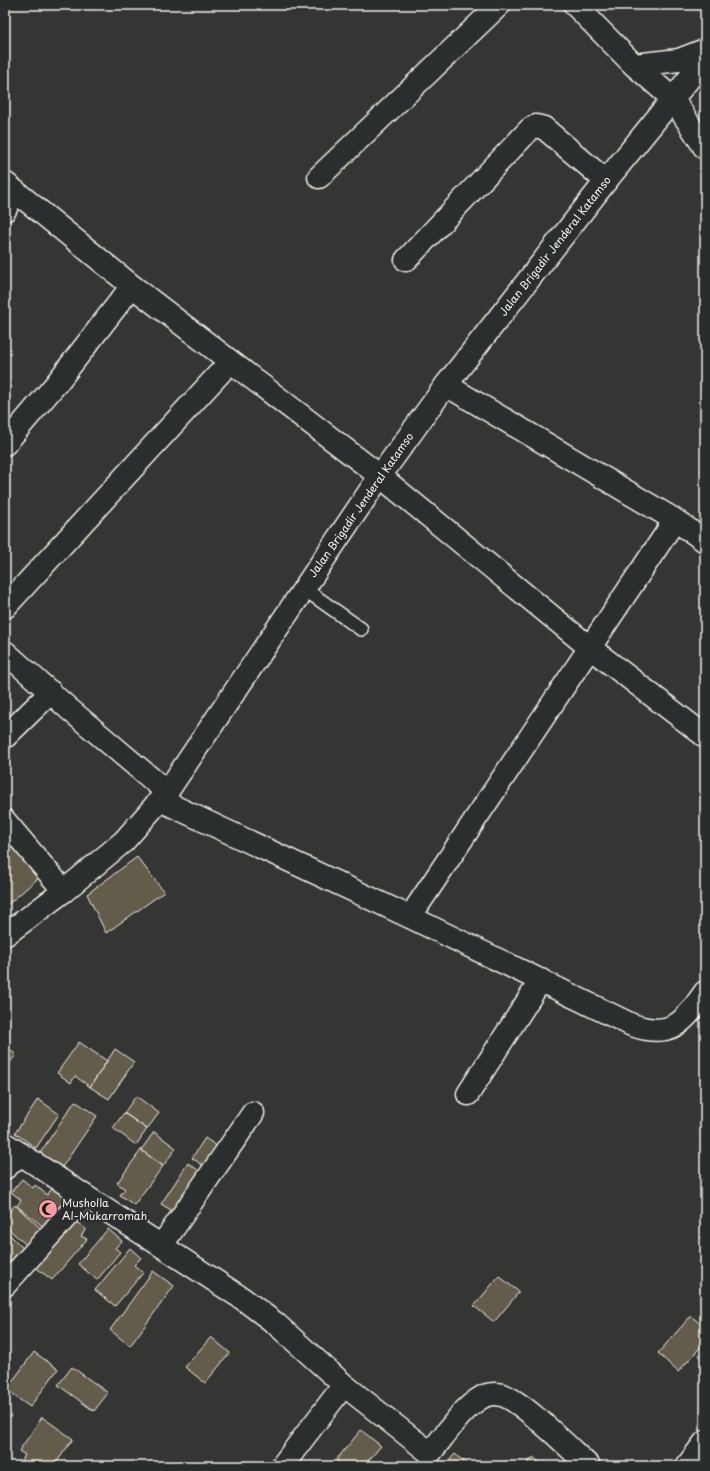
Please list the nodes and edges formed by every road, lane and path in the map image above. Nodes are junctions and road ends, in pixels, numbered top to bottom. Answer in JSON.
{"nodes":[{"id":1,"x":499,"y":5,"type":"edge"},
{"id":2,"x":575,"y":5,"type":"edge"},
{"id":3,"x":705,"y":50,"type":"edge"},
{"id":4,"x":705,"y":59,"type":"edge"},
{"id":5,"x":634,"y":65,"type":"junction"},
{"id":6,"x":673,"y":99,"type":"junction"},
{"id":7,"x":705,"y":148,"type":"edge"},
{"id":8,"x":319,"y":177,"type":"dead end"},
{"id":9,"x":606,"y":181,"type":"junction"},
{"id":10,"x":10,"y":187,"type":"edge"},
{"id":11,"x":5,"y":210,"type":"edge"},
{"id":12,"x":406,"y":260,"type":"dead end"},
{"id":13,"x":132,"y":286,"type":"junction"},
{"id":14,"x":230,"y":362,"type":"junction"},
{"id":15,"x":446,"y":385,"type":"junction"},
{"id":16,"x":5,"y":444,"type":"edge"},
{"id":17,"x":380,"y":476,"type":"junction"},
{"id":18,"x":674,"y":520,"type":"junction"},
{"id":19,"x":705,"y":541,"type":"edge"},
{"id":20,"x":303,"y":588,"type":"junction"},
{"id":21,"x":5,"y":607,"type":"edge"},
{"id":22,"x":361,"y":629,"type":"dead end"},
{"id":23,"x":590,"y":647,"type":"junction"},
{"id":24,"x":5,"y":652,"type":"edge"},
{"id":25,"x":51,"y":692,"type":"junction"},
{"id":26,"x":705,"y":736,"type":"edge"},
{"id":27,"x":5,"y":737,"type":"edge"},
{"id":28,"x":164,"y":796,"type":"junction"},
{"id":29,"x":5,"y":821,"type":"edge"},
{"id":30,"x":64,"y":891,"type":"junction"},
{"id":31,"x":410,"y":917,"type":"junction"},
{"id":32,"x":5,"y":934,"type":"edge"},
{"id":33,"x":541,"y":980,"type":"junction"},
{"id":34,"x":705,"y":992,"type":"edge"},
{"id":35,"x":468,"y":1094,"type":"dead end"},
{"id":36,"x":253,"y":1113,"type":"dead end"},
{"id":37,"x":10,"y":1155,"type":"edge"},
{"id":38,"x":84,"y":1196,"type":"junction"},
{"id":39,"x":162,"y":1245,"type":"junction"},
{"id":40,"x":5,"y":1286,"type":"edge"},
{"id":41,"x":344,"y":1385,"type":"junction"},
{"id":42,"x":705,"y":1442,"type":"edge"},
{"id":43,"x":425,"y":1460,"type":"edge"},
{"id":44,"x":282,"y":1466,"type":"edge"},
{"id":45,"x":589,"y":1466,"type":"edge"},
{"id":46,"x":687,"y":1466,"type":"edge"}],
"edges":[{"from":1,"to":8,"type":"street"},
{"from":2,"to":5,"type":"street"},
{"from":3,"to":5,"type":"street"},
{"from":4,"to":6,"type":"street","name":"Jalan Brigadir Jenderal Katamso"},
{"from":5,"to":6,"type":"street"},
{"from":6,"to":7,"type":"street"},
{"from":6,"to":9,"type":"street","name":"Jalan Brigadir Jenderal Katamso"},
{"from":9,"to":12,"type":"street"},
{"from":9,"to":15,"type":"street","name":"Jalan Brigadir Jenderal Katamso"},
{"from":10,"to":11,"type":"street"},
{"from":10,"to":13,"type":"street"},
{"from":13,"to":14,"type":"street"},
{"from":13,"to":16,"type":"street"},
{"from":14,"to":17,"type":"street"},
{"from":14,"to":21,"type":"street"},
{"from":15,"to":17,"type":"street","name":"Jalan Brigadir Jenderal Katamso"},
{"from":15,"to":18,"type":"street"},
{"from":17,"to":20,"type":"street","name":"Jalan Brigadir Jenderal Katamso"},
{"from":17,"to":23,"type":"street"},
{"from":18,"to":19,"type":"street"},
{"from":18,"to":23,"type":"street"},
{"from":20,"to":22,"type":"lane"},
{"from":20,"to":28,"type":"street","name":"Jalan Brigadir Jenderal Katamso"},
{"from":23,"to":26,"type":"street"},
{"from":23,"to":31,"type":"street"},
{"from":24,"to":25,"type":"street"},
{"from":25,"to":27,"type":"street"},
{"from":25,"to":28,"type":"street"},
{"from":28,"to":30,"type":"street","name":"Jalan Brigadir Jenderal Katamso"},
{"from":28,"to":31,"type":"street"},
{"from":29,"to":30,"type":"street"},
{"from":30,"to":32,"type":"street","name":"Jalan Brigadir Jenderal Katamso"},
{"from":31,"to":33,"type":"street"},
{"from":33,"to":34,"type":"street"},
{"from":33,"to":35,"type":"street"},
{"from":36,"to":39,"type":"street"},
{"from":37,"to":38,"type":"street"},
{"from":38,"to":39,"type":"street"},
{"from":38,"to":40,"type":"street"},
{"from":39,"to":41,"type":"street"},
{"from":41,"to":43,"type":"street"},
{"from":41,"to":44,"type":"street"},
{"from":42,"to":46,"type":"street"},
{"from":43,"to":45,"type":"street"}]}
